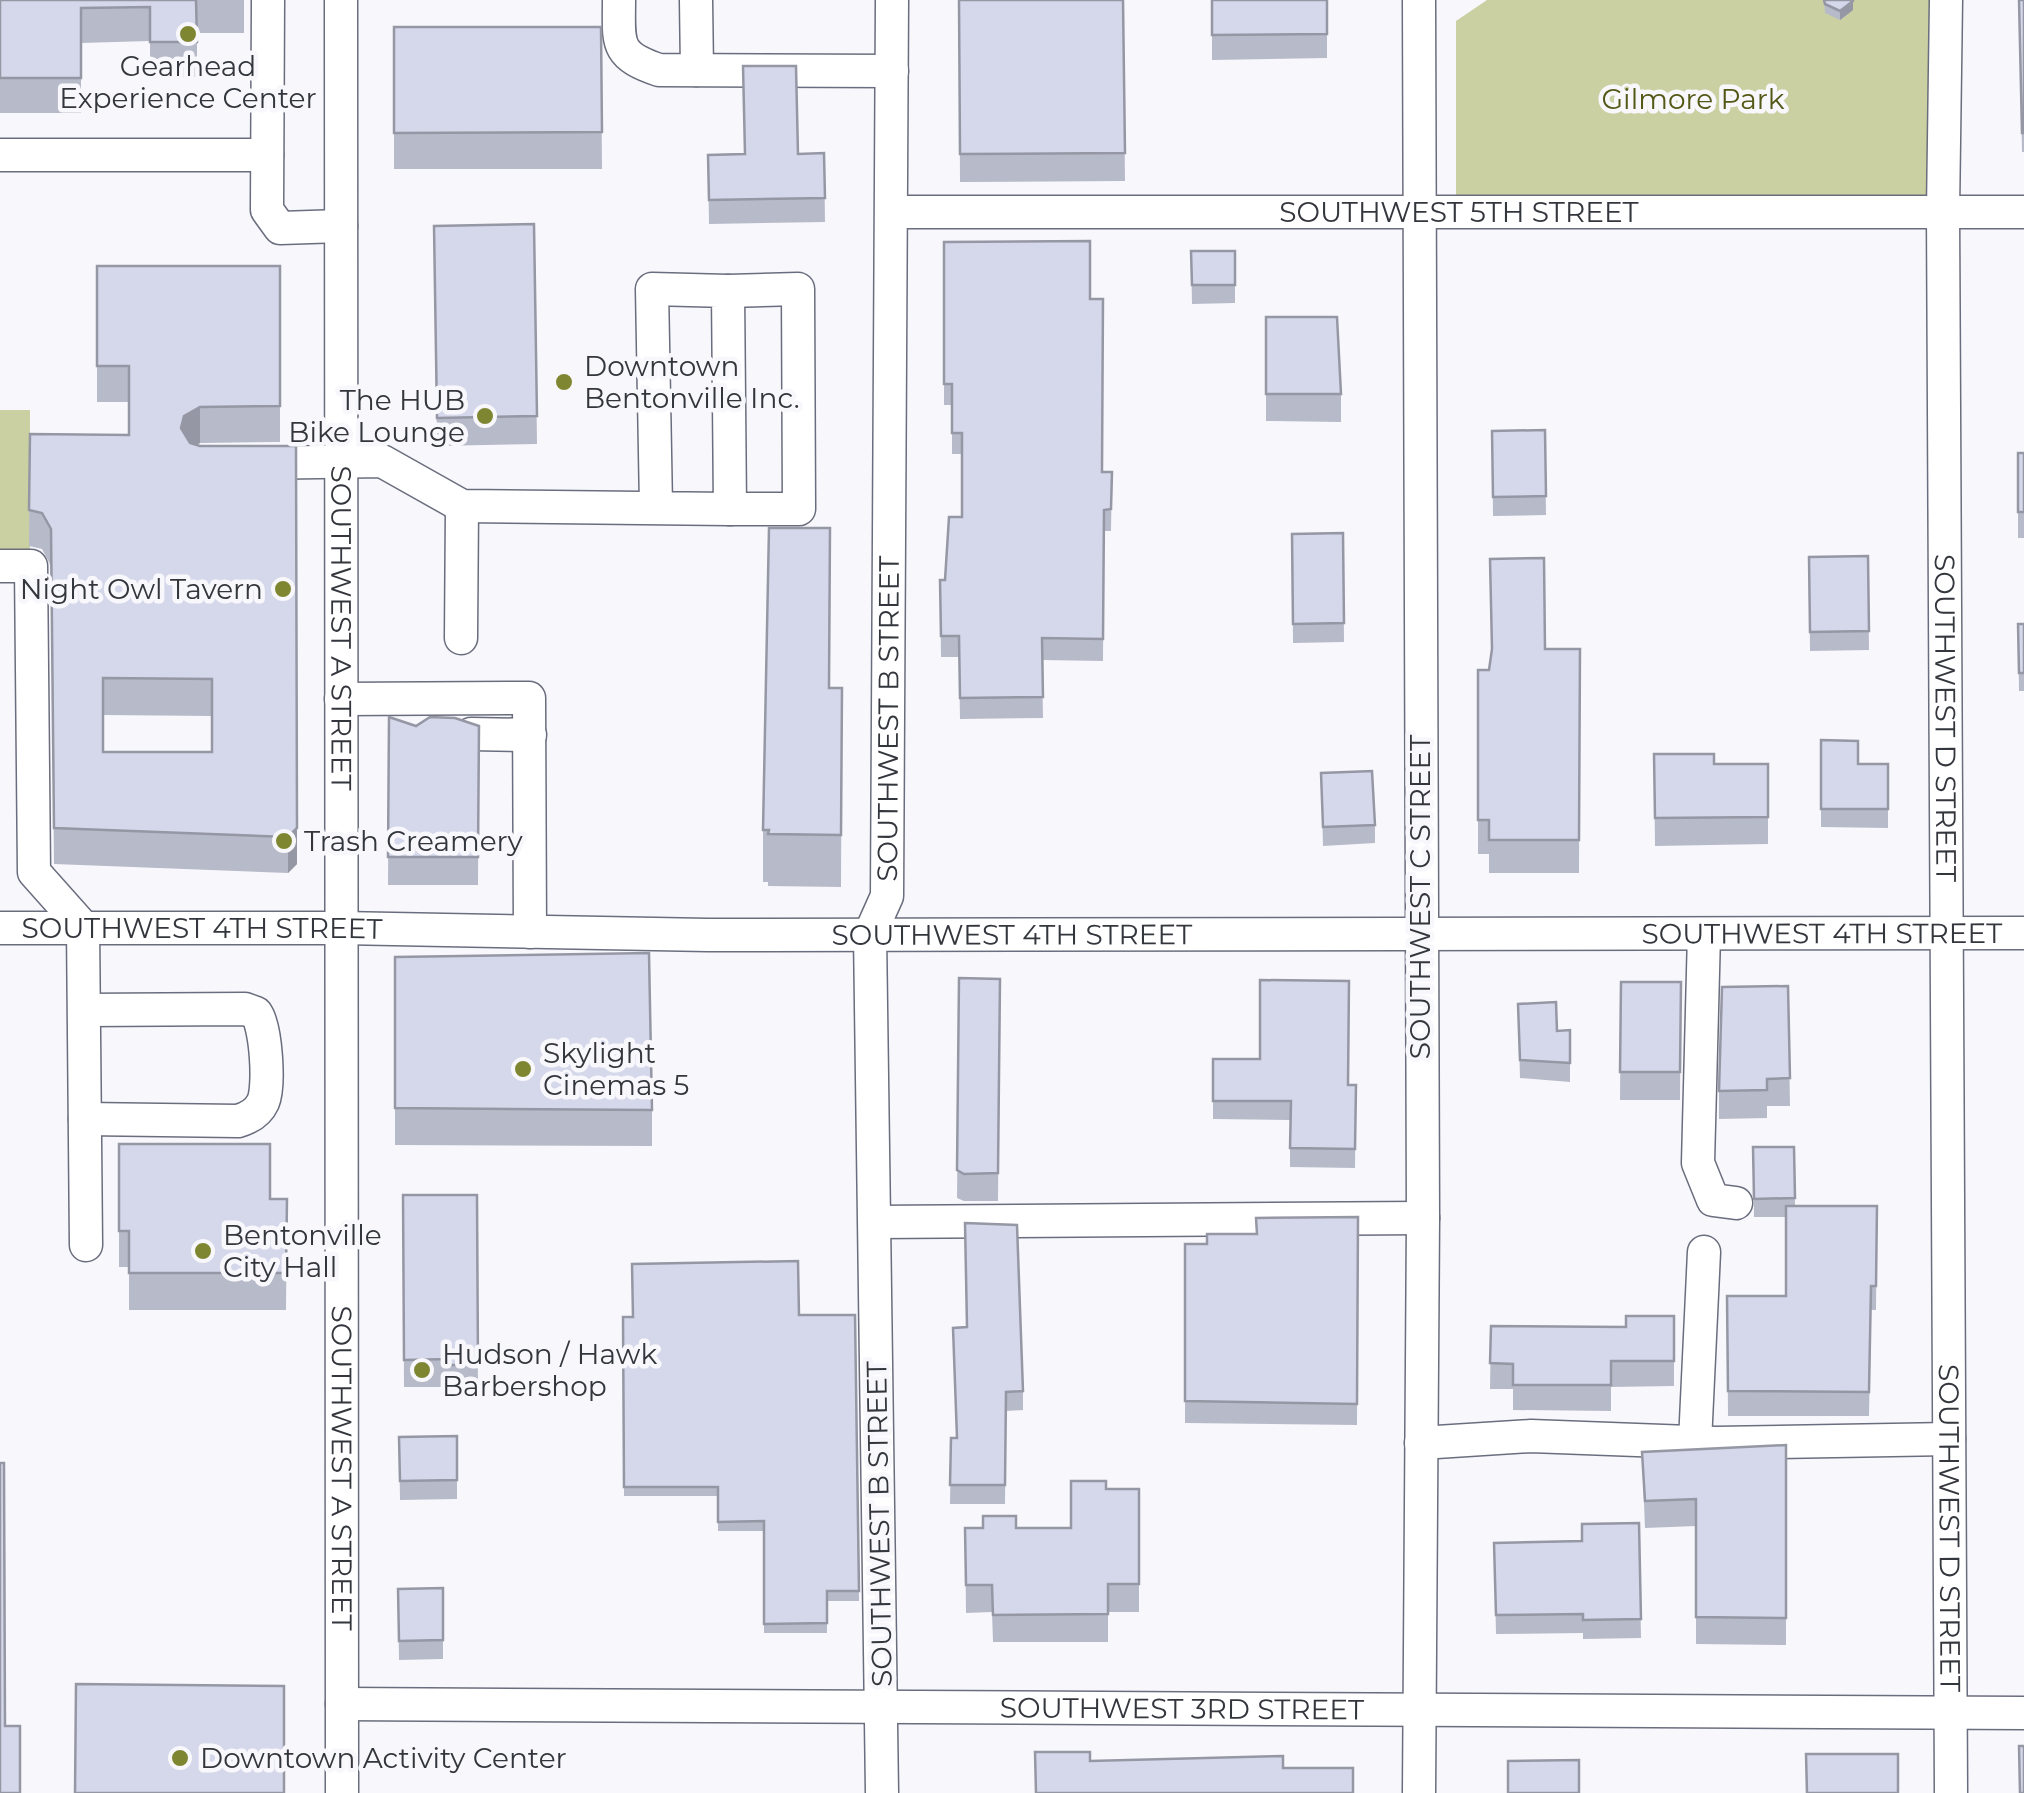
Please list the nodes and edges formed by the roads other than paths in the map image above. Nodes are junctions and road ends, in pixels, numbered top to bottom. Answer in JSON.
{"nodes":[{"id":1,"x":268,"y":0,"type":"edge"},
{"id":2,"x":341,"y":0,"type":"edge"},
{"id":3,"x":619,"y":0,"type":"edge"},
{"id":4,"x":696,"y":0,"type":"edge"},
{"id":5,"x":892,"y":0,"type":"edge"},
{"id":6,"x":1419,"y":0,"type":"edge"},
{"id":7,"x":1946,"y":0,"type":"edge"},
{"id":8,"x":698,"y":70,"type":"junction"},
{"id":9,"x":892,"y":71,"type":"junction"},
{"id":10,"x":0,"y":155,"type":"edge"},
{"id":11,"x":267,"y":155,"type":"junction"},
{"id":12,"x":894,"y":212,"type":"junction"},
{"id":13,"x":1418,"y":212,"type":"junction"},
{"id":14,"x":1943,"y":212,"type":"junction"},
{"id":15,"x":2024,"y":212,"type":"edge"},
{"id":16,"x":341,"y":226,"type":"junction"},
{"id":17,"x":728,"y":290,"type":"junction"},
{"id":18,"x":341,"y":462,"type":"junction"},
{"id":19,"x":219,"y":463,"type":"edge"},
{"id":20,"x":462,"y":506,"type":"junction"},
{"id":21,"x":656,"y":507,"type":"junction"},
{"id":22,"x":730,"y":508,"type":"junction"},
{"id":23,"x":16,"y":566,"type":"edge"},
{"id":24,"x":461,"y":638,"type":"dead end"},
{"id":25,"x":341,"y":699,"type":"junction"},
{"id":26,"x":386,"y":699,"type":"junction"},
{"id":27,"x":414,"y":734,"type":"edge"},
{"id":28,"x":472,"y":734,"type":"edge"},
{"id":29,"x":530,"y":735,"type":"junction"},
{"id":30,"x":83,"y":927,"type":"junction"},
{"id":31,"x":0,"y":928,"type":"edge"},
{"id":32,"x":341,"y":928,"type":"junction"},
{"id":33,"x":1419,"y":931,"type":"junction"},
{"id":34,"x":530,"y":932,"type":"junction"},
{"id":35,"x":1946,"y":932,"type":"junction"},
{"id":36,"x":2024,"y":933,"type":"edge"},
{"id":37,"x":870,"y":934,"type":"junction"},
{"id":38,"x":1704,"y":934,"type":"junction"},
{"id":39,"x":85,"y":1010,"type":"junction"},
{"id":40,"x":85,"y":1118,"type":"junction"},
{"id":41,"x":1736,"y":1203,"type":"dead end"},
{"id":42,"x":1423,"y":1218,"type":"junction"},
{"id":43,"x":875,"y":1222,"type":"junction"},
{"id":44,"x":86,"y":1246,"type":"dead end"},
{"id":45,"x":1704,"y":1252,"type":"dead end"},
{"id":46,"x":1949,"y":1439,"type":"junction"},
{"id":47,"x":1695,"y":1442,"type":"junction"},
{"id":48,"x":1421,"y":1443,"type":"junction"},
{"id":49,"x":342,"y":1704,"type":"junction"},
{"id":50,"x":881,"y":1707,"type":"junction"},
{"id":51,"x":1419,"y":1710,"type":"junction"},
{"id":52,"x":1951,"y":1713,"type":"junction"},
{"id":53,"x":2024,"y":1714,"type":"edge"},
{"id":54,"x":342,"y":1793,"type":"edge"},
{"id":55,"x":882,"y":1793,"type":"edge"},
{"id":56,"x":1419,"y":1793,"type":"edge"},
{"id":57,"x":1951,"y":1793,"type":"edge"}],
"edges":[{"from":1,"to":11,"type":"street"},
{"from":2,"to":16,"type":"street","name":"SOUTHWEST A STREET"},
{"from":3,"to":8,"type":"street"},
{"from":4,"to":8,"type":"street"},
{"from":5,"to":9,"type":"street","name":"SOUTHWEST B STREET"},
{"from":6,"to":13,"type":"street","name":"SOUTHWEST C STREET"},
{"from":7,"to":14,"type":"street","name":"SOUTHWEST D STREET"},
{"from":8,"to":9,"type":"street"},
{"from":9,"to":12,"type":"street","name":"SOUTHWEST B STREET"},
{"from":10,"to":11,"type":"street"},
{"from":11,"to":16,"type":"street"},
{"from":12,"to":13,"type":"street","name":"SOUTHWEST 5TH STREET"},
{"from":12,"to":37,"type":"street","name":"SOUTHWEST B STREET"},
{"from":13,"to":14,"type":"street","name":"SOUTHWEST 5TH STREET"},
{"from":13,"to":33,"type":"street","name":"SOUTHWEST C STREET"},
{"from":14,"to":15,"type":"street","name":"SOUTHWEST 5TH STREET"},
{"from":14,"to":35,"type":"street","name":"SOUTHWEST D STREET"},
{"from":16,"to":18,"type":"street","name":"SOUTHWEST A STREET"},
{"from":17,"to":21,"type":"street"},
{"from":17,"to":22,"type":"street"},
{"from":17,"to":22,"type":"street"},
{"from":18,"to":19,"type":"street"},
{"from":18,"to":20,"type":"street"},
{"from":18,"to":25,"type":"street","name":"SOUTHWEST A STREET"},
{"from":20,"to":21,"type":"street"},
{"from":20,"to":24,"type":"street"},
{"from":21,"to":22,"type":"street"},
{"from":23,"to":30,"type":"street"},
{"from":25,"to":26,"type":"street"},
{"from":25,"to":32,"type":"street","name":"SOUTHWEST A STREET"},
{"from":26,"to":27,"type":"street"},
{"from":26,"to":29,"type":"street"},
{"from":28,"to":29,"type":"street"},
{"from":29,"to":34,"type":"street"},
{"from":30,"to":31,"type":"street","name":"SOUTHWEST 4TH STREET"},
{"from":30,"to":32,"type":"street","name":"SOUTHWEST 4TH STREET"},
{"from":30,"to":39,"type":"street"},
{"from":32,"to":34,"type":"street","name":"SOUTHWEST 4TH STREET"},
{"from":32,"to":49,"type":"street","name":"SOUTHWEST A STREET"},
{"from":33,"to":37,"type":"street","name":"SOUTHWEST 4TH STREET"},
{"from":33,"to":38,"type":"street","name":"SOUTHWEST 4TH STREET"},
{"from":33,"to":42,"type":"street","name":"SOUTHWEST C STREET"},
{"from":34,"to":37,"type":"street","name":"SOUTHWEST 4TH STREET"},
{"from":35,"to":36,"type":"street","name":"SOUTHWEST 4TH STREET"},
{"from":35,"to":38,"type":"street","name":"SOUTHWEST 4TH STREET"},
{"from":35,"to":46,"type":"street","name":"SOUTHWEST D STREET"},
{"from":37,"to":43,"type":"street","name":"SOUTHWEST B STREET"},
{"from":38,"to":41,"type":"street"},
{"from":39,"to":40,"type":"street"},
{"from":39,"to":40,"type":"street"},
{"from":40,"to":44,"type":"street"},
{"from":42,"to":43,"type":"street"},
{"from":42,"to":48,"type":"street","name":"SOUTHWEST C STREET"},
{"from":43,"to":50,"type":"street","name":"SOUTHWEST B STREET"},
{"from":45,"to":47,"type":"street"},
{"from":46,"to":47,"type":"street"},
{"from":46,"to":52,"type":"street","name":"SOUTHWEST D STREET"},
{"from":47,"to":48,"type":"street"},
{"from":48,"to":51,"type":"street","name":"SOUTHWEST C STREET"},
{"from":49,"to":50,"type":"street","name":"SOUTHWEST 3RD STREET"},
{"from":49,"to":54,"type":"street","name":"SOUTHWEST A STREET"},
{"from":50,"to":51,"type":"street","name":"SOUTHWEST 3RD STREET"},
{"from":50,"to":55,"type":"street","name":"SOUTHWEST B STREET"},
{"from":51,"to":52,"type":"street","name":"SOUTHWEST 3RD STREET"},
{"from":51,"to":56,"type":"street","name":"SOUTHWEST C STREET"},
{"from":52,"to":53,"type":"street","name":"SOUTHWEST 3RD STREET"},
{"from":52,"to":57,"type":"street","name":"SOUTHWEST D STREET"}]}
